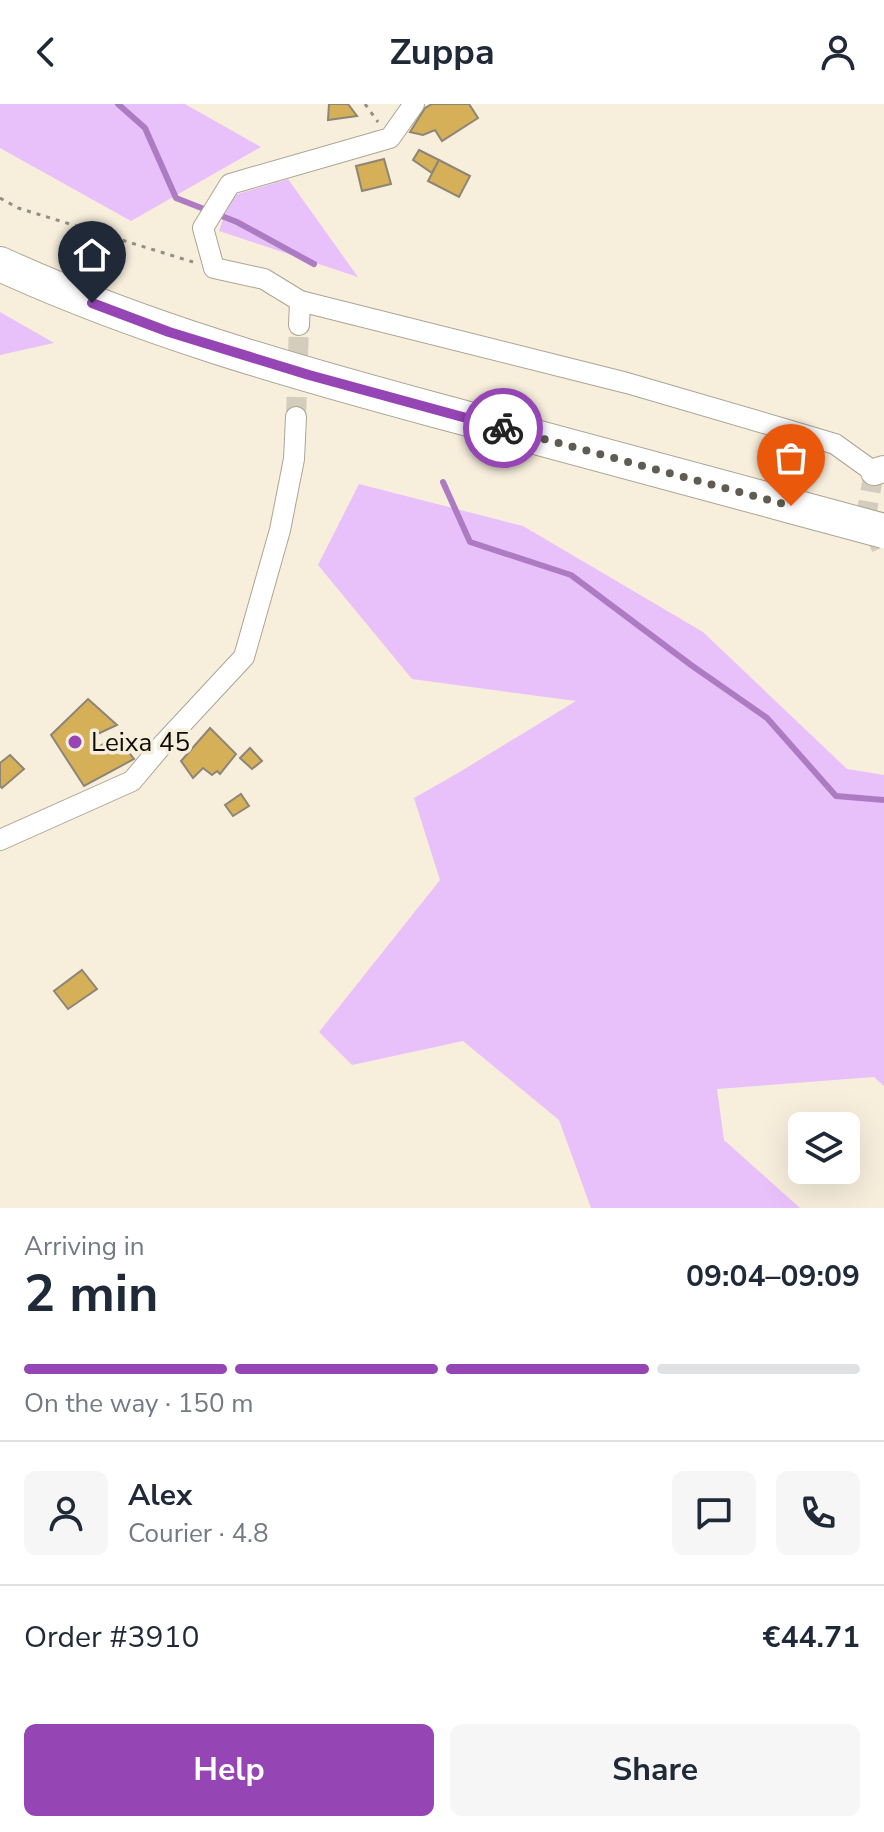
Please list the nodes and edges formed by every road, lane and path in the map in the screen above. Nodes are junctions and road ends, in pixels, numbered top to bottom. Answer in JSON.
{"nodes":[{"id":1,"x":414,"y":104,"type":"edge"},
{"id":2,"x":0,"y":198,"type":"edge"},
{"id":3,"x":0,"y":264,"type":"edge"},
{"id":4,"x":214,"y":268,"type":"junction"},
{"id":5,"x":300,"y":301,"type":"junction"},
{"id":6,"x":299,"y":325,"type":"tunnel mouth"},
{"id":7,"x":296,"y":417,"type":"tunnel mouth"},
{"id":8,"x":879,"y":470,"type":"edge"},
{"id":9,"x":884,"y":531,"type":"edge"},
{"id":10,"x":0,"y":840,"type":"edge"}],
"edges":[{"from":1,"to":4,"type":"street"},
{"from":2,"to":4,"type":"path"},
{"from":3,"to":9,"type":"highway","bridge":true},
{"from":4,"to":5,"type":"street"},
{"from":5,"to":6,"type":"street"},
{"from":5,"to":8,"type":"street"},
{"from":7,"to":10,"type":"street"}]}
